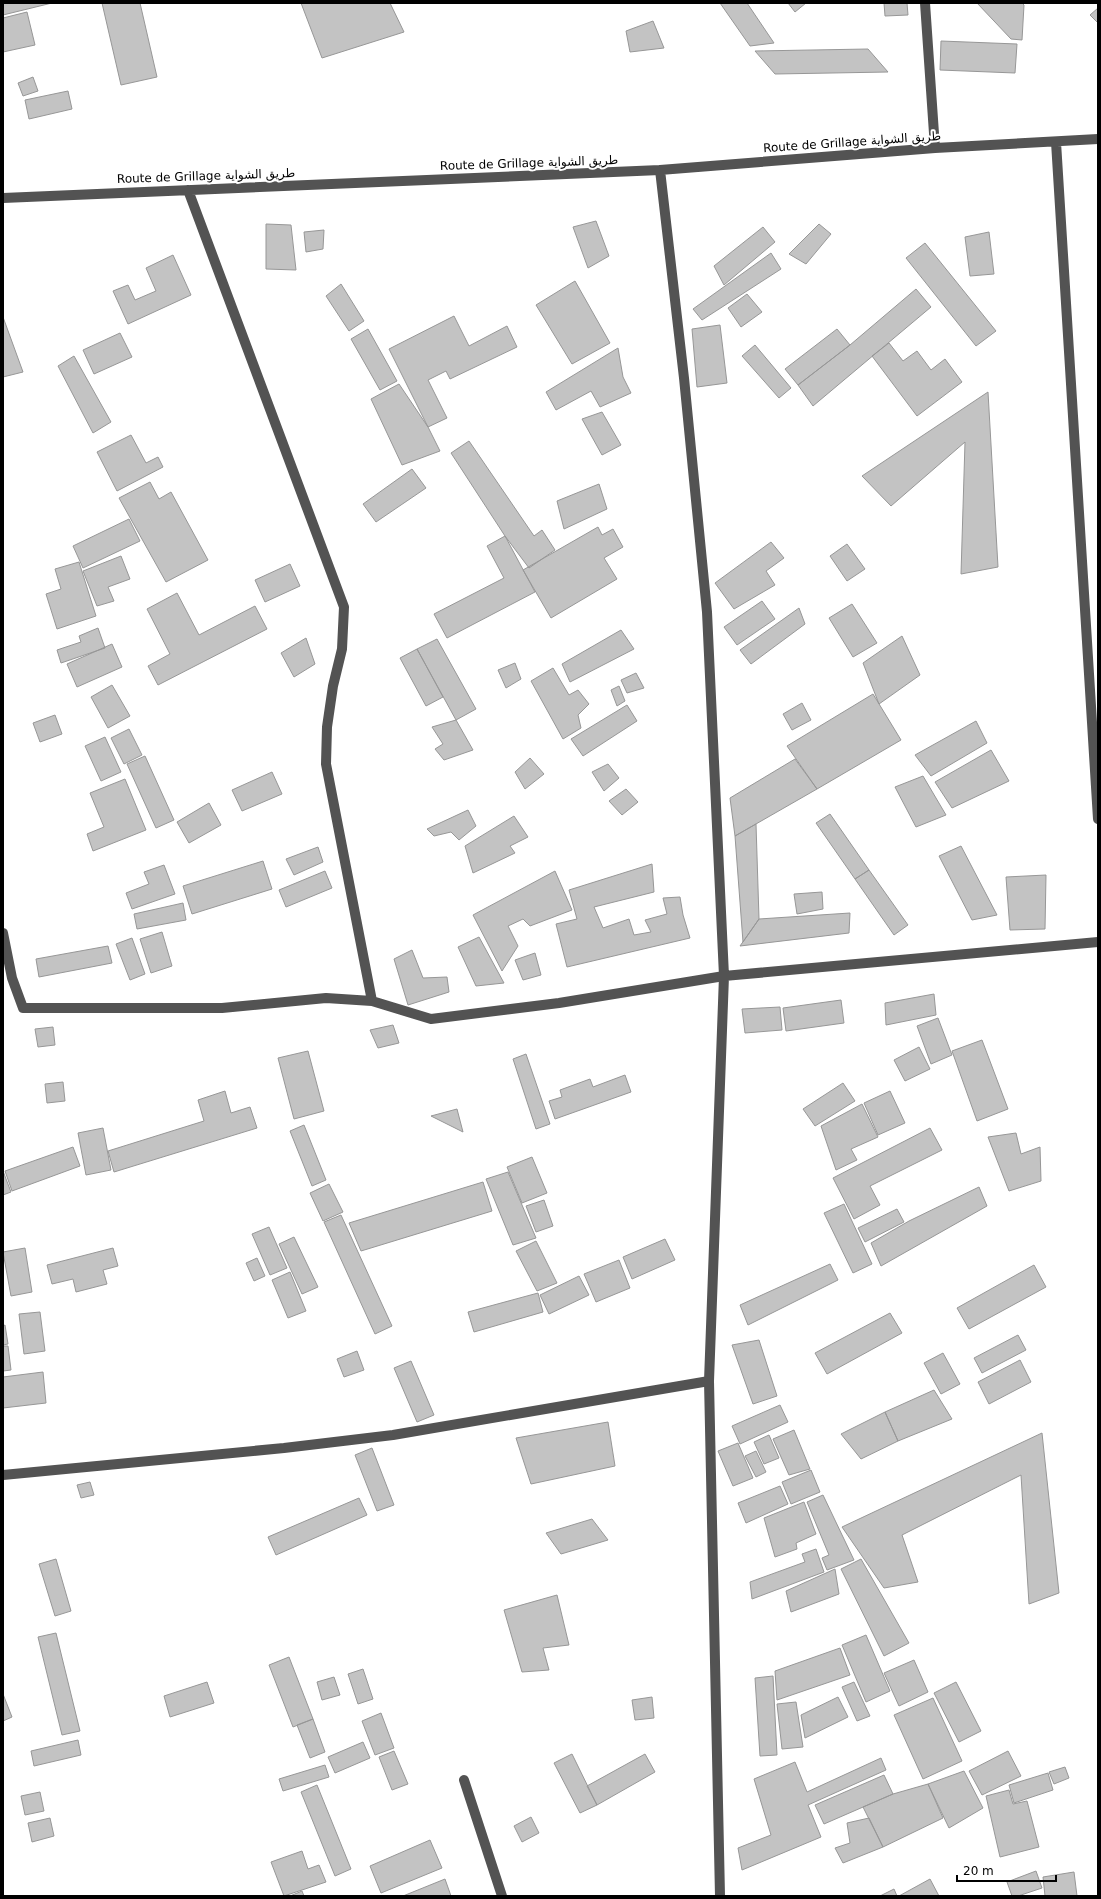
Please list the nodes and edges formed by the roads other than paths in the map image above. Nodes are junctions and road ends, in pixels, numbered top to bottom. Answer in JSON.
{"nodes":[{"id":1,"x":925,"y":3,"type":"edge"},
{"id":2,"x":1098,"y":139,"type":"edge"},
{"id":3,"x":1056,"y":142,"type":"junction"},
{"id":4,"x":935,"y":148,"type":"junction"},
{"id":5,"x":660,"y":170,"type":"junction"},
{"id":6,"x":188,"y":190,"type":"junction"},
{"id":7,"x":3,"y":198,"type":"edge"},
{"id":8,"x":1098,"y":819,"type":"edge"},
{"id":9,"x":3,"y":933,"type":"edge"},
{"id":10,"x":1098,"y":942,"type":"edge"},
{"id":11,"x":724,"y":976,"type":"junction"},
{"id":12,"x":8,"y":978,"type":"edge"},
{"id":13,"x":372,"y":1000,"type":"junction"},
{"id":14,"x":709,"y":1381,"type":"junction"},
{"id":15,"x":3,"y":1475,"type":"edge"},
{"id":16,"x":464,"y":1780,"type":"dead end"},
{"id":17,"x":502,"y":1896,"type":"edge"},
{"id":18,"x":720,"y":1896,"type":"edge"}],
"edges":[{"from":1,"to":4,"type":"street"},
{"from":2,"to":3,"type":"street","name":"Route de Grillage طريق الشواية"},
{"from":3,"to":4,"type":"street","name":"Route de Grillage طريق الشواية"},
{"from":3,"to":8,"type":"street"},
{"from":4,"to":5,"type":"street","name":"Route de Grillage طريق الشواية"},
{"from":5,"to":6,"type":"street","name":"Route de Grillage طريق الشواية"},
{"from":5,"to":11,"type":"street"},
{"from":6,"to":7,"type":"street","name":"Route de Grillage طريق الشواية"},
{"from":6,"to":13,"type":"street"},
{"from":9,"to":12,"type":"street"},
{"from":10,"to":11,"type":"street"},
{"from":11,"to":13,"type":"street"},
{"from":11,"to":14,"type":"street"},
{"from":12,"to":13,"type":"street"},
{"from":14,"to":15,"type":"street"},
{"from":14,"to":18,"type":"street"},
{"from":16,"to":17,"type":"street"}]}
